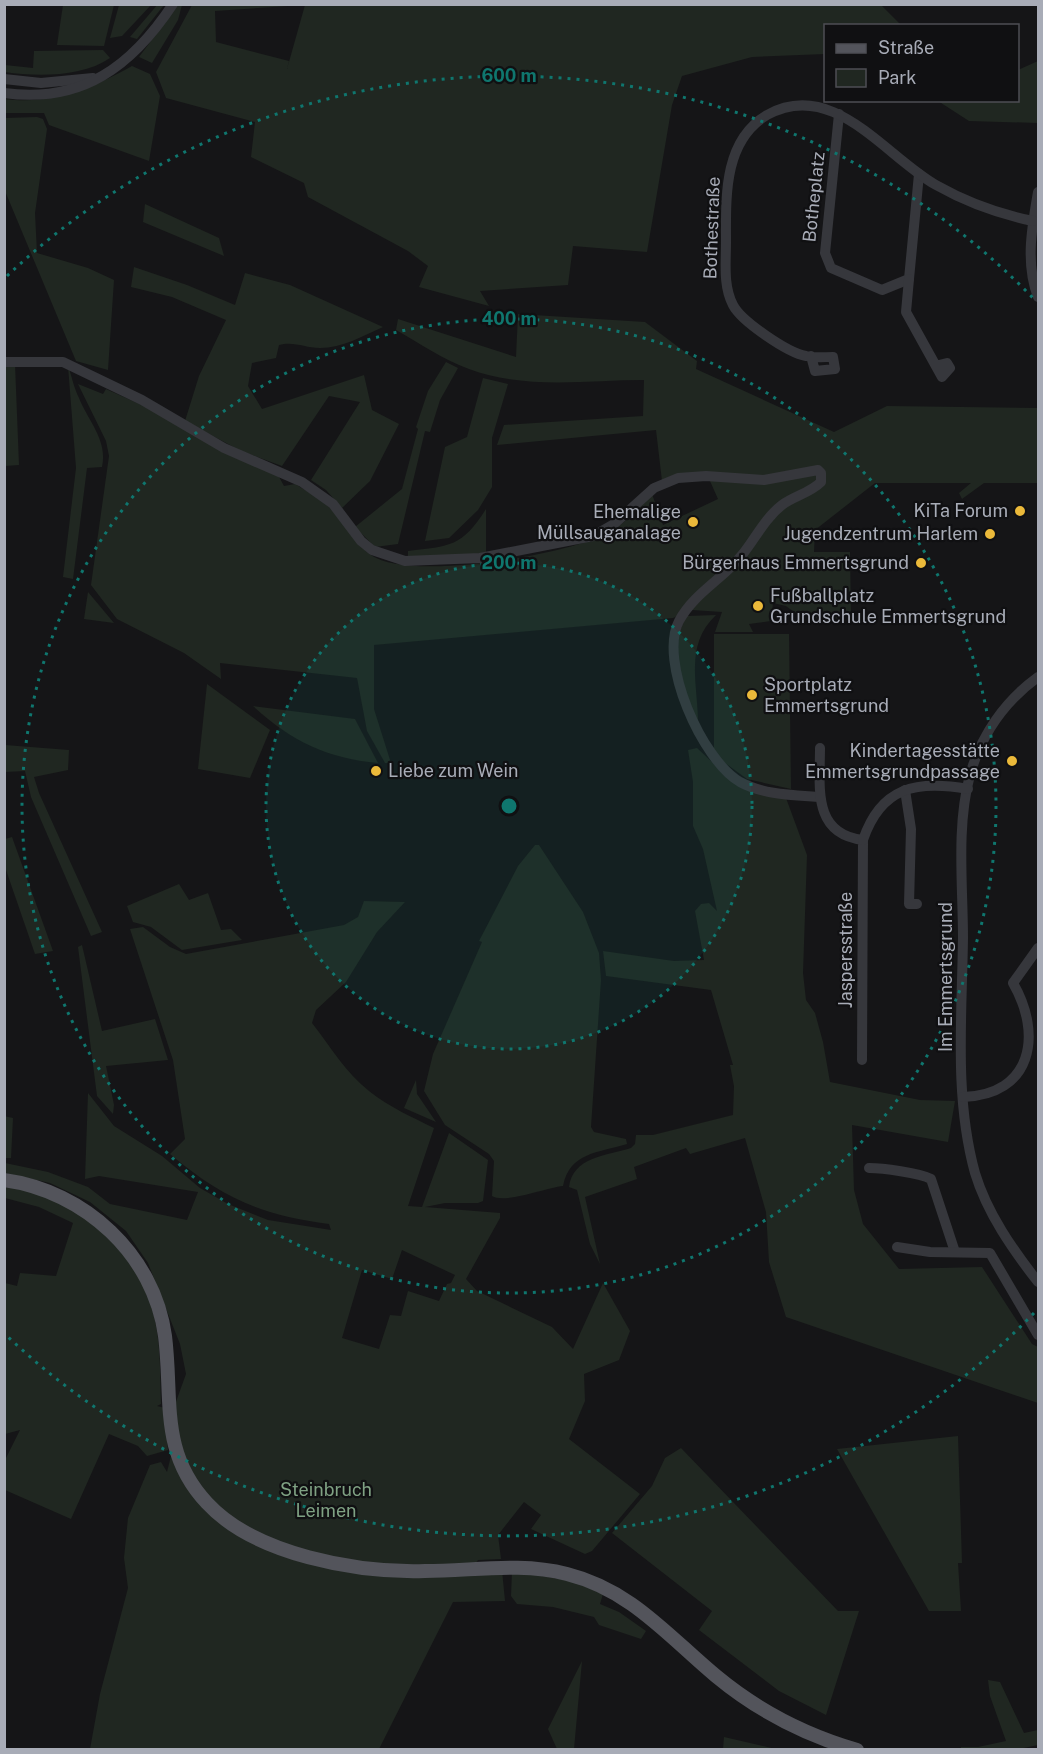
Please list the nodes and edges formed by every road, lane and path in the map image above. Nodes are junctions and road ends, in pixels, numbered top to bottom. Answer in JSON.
{"nodes":[{"id":1,"x":173,"y":4,"type":"edge"},
{"id":2,"x":100,"y":77,"type":"junction"},
{"id":3,"x":4,"y":79,"type":"edge"},
{"id":4,"x":4,"y":93,"type":"edge"},
{"id":5,"x":839,"y":114,"type":"junction"},
{"id":6,"x":919,"y":174,"type":"junction"},
{"id":7,"x":1038,"y":192,"type":"edge"},
{"id":8,"x":1033,"y":221,"type":"junction"},
{"id":9,"x":909,"y":279,"type":"junction"},
{"id":10,"x":1038,"y":297,"type":"edge"},
{"id":11,"x":811,"y":356,"type":"dead end"},
{"id":12,"x":4,"y":362,"type":"edge"},
{"id":13,"x":937,"y":368,"type":"dead end"},
{"id":14,"x":1038,"y":677,"type":"edge"},
{"id":15,"x":820,"y":748,"type":"dead end"},
{"id":16,"x":968,"y":789,"type":"junction"},
{"id":17,"x":905,"y":790,"type":"junction"},
{"id":18,"x":820,"y":797,"type":"junction"},
{"id":19,"x":863,"y":840,"type":"junction"},
{"id":20,"x":917,"y":904,"type":"dead end"},
{"id":21,"x":1038,"y":948,"type":"edge"},
{"id":22,"x":862,"y":1060,"type":"dead end"},
{"id":23,"x":963,"y":1101,"type":"junction"},
{"id":24,"x":869,"y":1168,"type":"dead end"},
{"id":25,"x":4,"y":1180,"type":"edge"},
{"id":26,"x":897,"y":1247,"type":"dead end"},
{"id":27,"x":955,"y":1252,"type":"junction"},
{"id":28,"x":1038,"y":1282,"type":"edge"},
{"id":29,"x":1038,"y":1335,"type":"edge"},
{"id":30,"x":857,"y":1749,"type":"edge"}],
"edges":[{"from":1,"to":2,"type":"street"},
{"from":2,"to":3,"type":"street"},
{"from":2,"to":4,"type":"street"},
{"from":5,"to":6,"type":"street","name":"Bothestraße"},
{"from":5,"to":9,"type":"street","name":"Botheplatz"},
{"from":5,"to":11,"type":"street","name":"Bothestraße"},
{"from":6,"to":8,"type":"street","name":"Bothestraße"},
{"from":6,"to":9,"type":"street"},
{"from":7,"to":8,"type":"street"},
{"from":8,"to":10,"type":"street"},
{"from":9,"to":13,"type":"street"},
{"from":12,"to":18,"type":"street"},
{"from":14,"to":16,"type":"street","name":"Im Emmertsgrund"},
{"from":15,"to":18,"type":"street"},
{"from":16,"to":17,"type":"street","name":"Jaspersstraße"},
{"from":16,"to":23,"type":"street","name":"Im Emmertsgrund"},
{"from":17,"to":19,"type":"street","name":"Jaspersstraße"},
{"from":17,"to":20,"type":"street"},
{"from":18,"to":19,"type":"street"},
{"from":19,"to":22,"type":"street","name":"Jaspersstraße"},
{"from":21,"to":23,"type":"street"},
{"from":23,"to":28,"type":"street","name":"Im Emmertsgrund"},
{"from":24,"to":27,"type":"street"},
{"from":25,"to":30,"type":"main road"},
{"from":26,"to":27,"type":"street"},
{"from":27,"to":29,"type":"street"}]}
